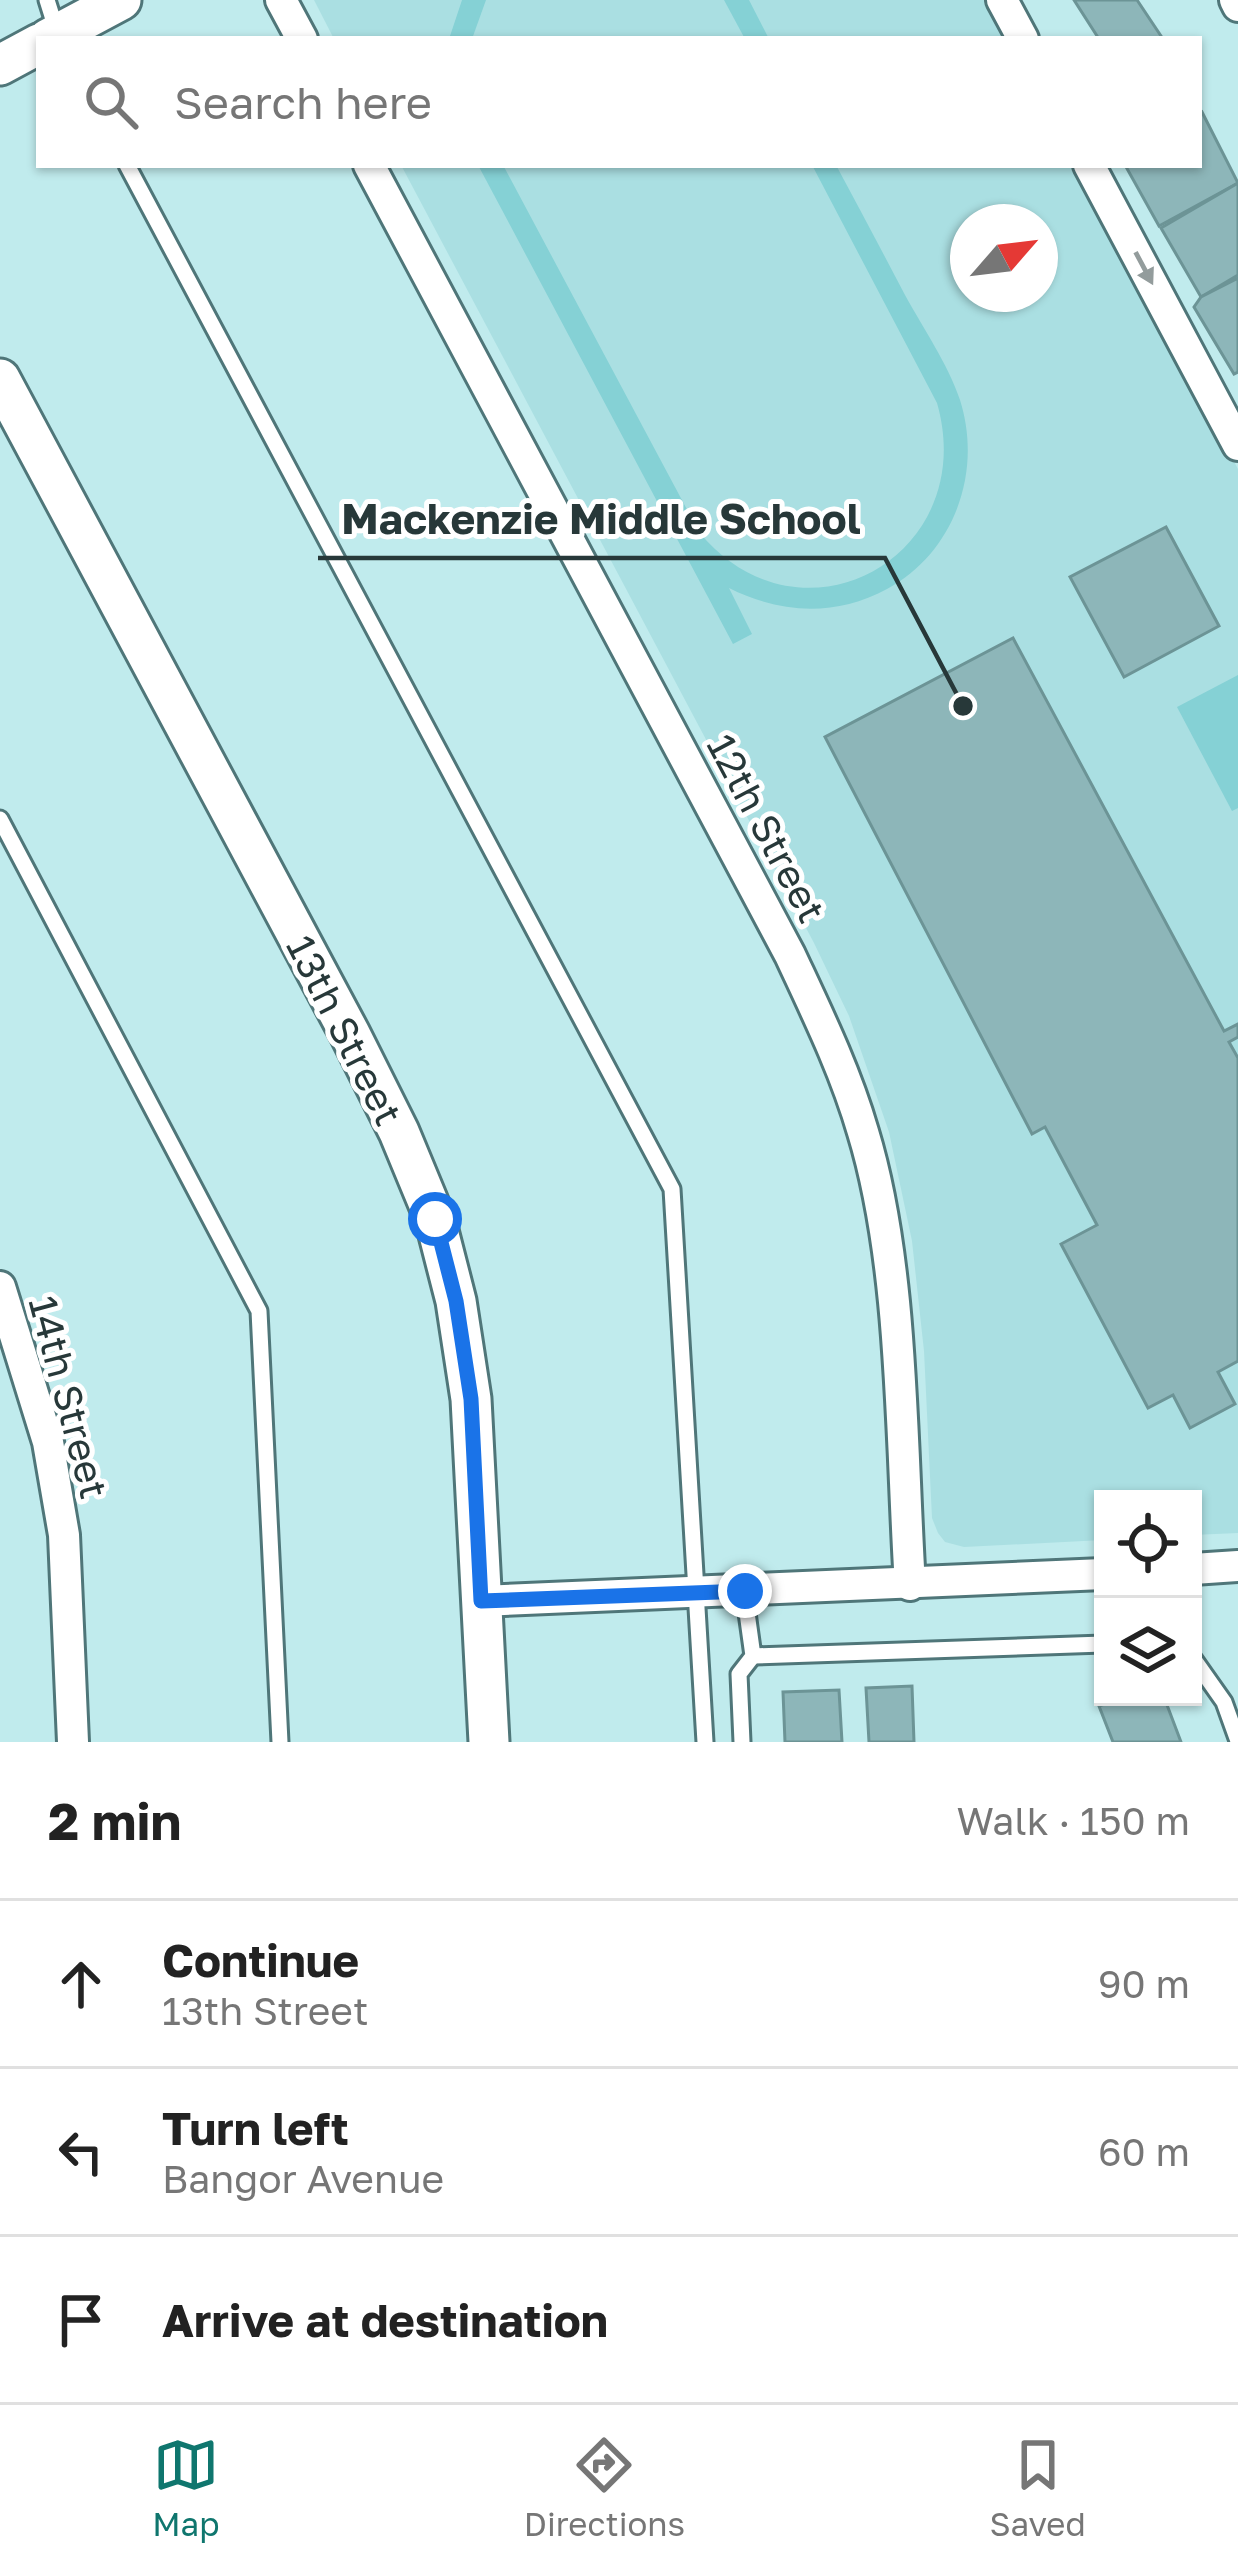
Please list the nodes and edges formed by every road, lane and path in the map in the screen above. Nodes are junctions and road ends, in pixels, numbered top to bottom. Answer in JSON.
{"nodes":[{"id":1,"x":121,"y":0,"type":"edge"},
{"id":2,"x":281,"y":0,"type":"edge"},
{"id":3,"x":1002,"y":0,"type":"edge"},
{"id":4,"x":50,"y":31,"type":"edge"},
{"id":5,"x":300,"y":36,"type":"edge"},
{"id":6,"x":1020,"y":36,"type":"edge"},
{"id":7,"x":36,"y":40,"type":"edge"},
{"id":8,"x":0,"y":64,"type":"edge"},
{"id":9,"x":130,"y":168,"type":"edge"},
{"id":10,"x":371,"y":168,"type":"edge"},
{"id":11,"x":1091,"y":168,"type":"edge"},
{"id":12,"x":0,"y":379,"type":"edge"},
{"id":13,"x":1238,"y":445,"type":"edge"},
{"id":14,"x":0,"y":819,"type":"edge"},
{"id":15,"x":0,"y":1287,"type":"edge"},
{"id":16,"x":1238,"y":1566,"type":"edge"},
{"id":17,"x":1202,"y":1568,"type":"edge"},
{"id":18,"x":1094,"y":1575,"type":"edge"},
{"id":19,"x":910,"y":1585,"type":"junction"},
{"id":20,"x":745,"y":1591,"type":"junction"},
{"id":21,"x":699,"y":1593,"type":"junction"},
{"id":22,"x":481,"y":1601,"type":"junction"},
{"id":23,"x":1094,"y":1644,"type":"edge"},
{"id":24,"x":753,"y":1656,"type":"junction"},
{"id":25,"x":1202,"y":1671,"type":"edge"},
{"id":26,"x":1238,"y":1741,"type":"edge"},
{"id":27,"x":73,"y":1742,"type":"edge"},
{"id":28,"x":280,"y":1742,"type":"edge"},
{"id":29,"x":489,"y":1742,"type":"edge"},
{"id":30,"x":705,"y":1742,"type":"edge"},
{"id":31,"x":742,"y":1742,"type":"edge"}],
"edges":[{"from":1,"to":4,"type":"street"},
{"from":2,"to":5,"type":"street"},
{"from":3,"to":6,"type":"street"},
{"from":7,"to":8,"type":"street"},
{"from":9,"to":21,"type":"lane"},
{"from":10,"to":19,"type":"street","name":"12th Street"},
{"from":11,"to":13,"type":"street","one_way":true},
{"from":12,"to":22,"type":"street","name":"13th Street"},
{"from":14,"to":28,"type":"lane"},
{"from":15,"to":27,"type":"street","name":"14th Street"},
{"from":16,"to":17,"type":"street"},
{"from":18,"to":19,"type":"street"},
{"from":19,"to":20,"type":"street"},
{"from":20,"to":21,"type":"street"},
{"from":20,"to":24,"type":"lane"},
{"from":21,"to":22,"type":"street"},
{"from":21,"to":30,"type":"lane"},
{"from":22,"to":29,"type":"street","name":"13th Street"},
{"from":23,"to":24,"type":"lane"},
{"from":24,"to":31,"type":"lane"},
{"from":25,"to":26,"type":"lane"}]}
